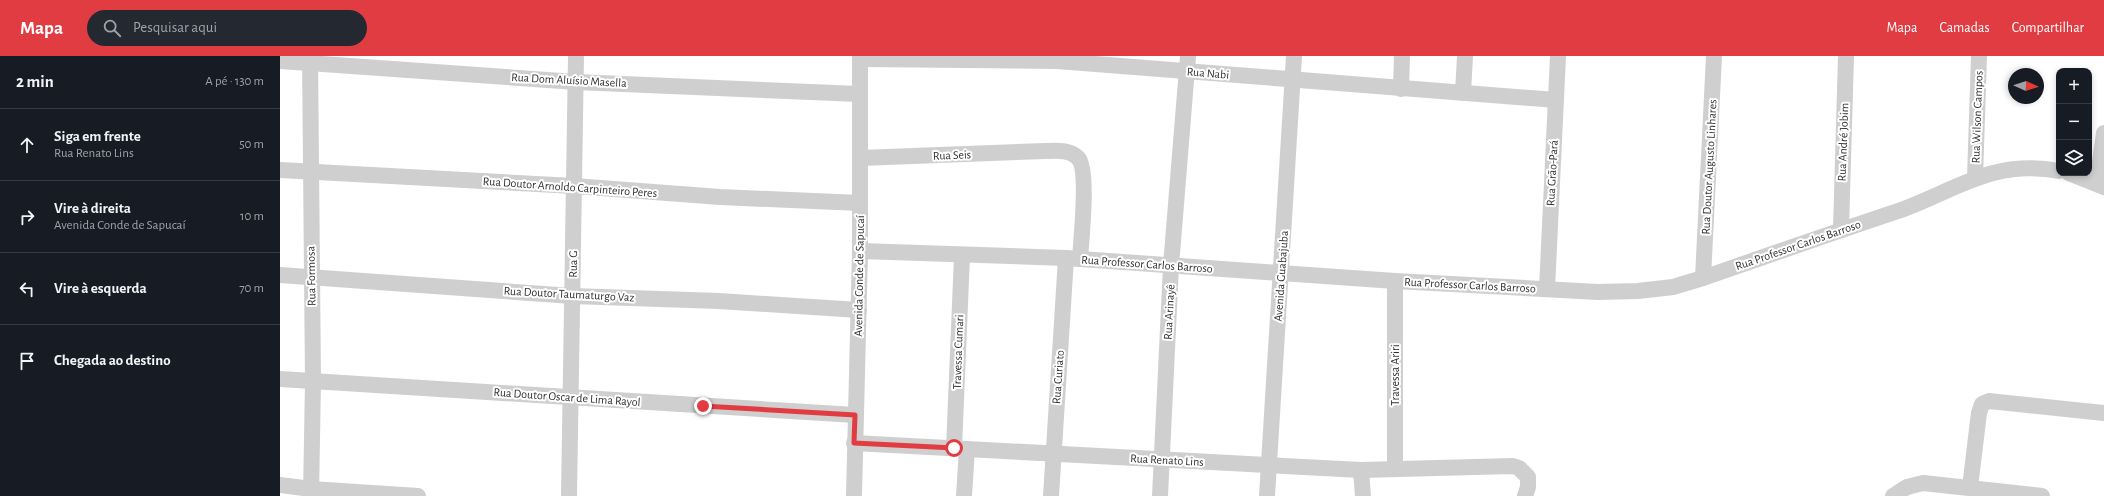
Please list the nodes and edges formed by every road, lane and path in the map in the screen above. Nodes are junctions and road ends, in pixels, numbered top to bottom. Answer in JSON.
{"nodes":[{"id":1,"x":576,"y":56,"type":"edge"},
{"id":2,"x":1294,"y":56,"type":"edge"},
{"id":3,"x":1402,"y":56,"type":"edge"},
{"id":4,"x":1465,"y":56,"type":"edge"},
{"id":5,"x":1558,"y":56,"type":"edge"},
{"id":6,"x":1714,"y":56,"type":"edge"},
{"id":7,"x":1846,"y":56,"type":"edge"},
{"id":8,"x":1979,"y":56,"type":"edge"},
{"id":9,"x":860,"y":58,"type":"edge"},
{"id":10,"x":310,"y":59,"type":"edge"},
{"id":11,"x":280,"y":61,"type":"edge"},
{"id":12,"x":1188,"y":63,"type":"edge"},
{"id":13,"x":1293,"y":80,"type":"junction"},
{"id":14,"x":576,"y":82,"type":"junction"},
{"id":15,"x":1401,"y":89,"type":"junction"},
{"id":16,"x":1463,"y":93,"type":"junction"},
{"id":17,"x":859,"y":94,"type":"junction"},
{"id":18,"x":1556,"y":100,"type":"junction"},
{"id":19,"x":2104,"y":132,"type":"edge"},
{"id":20,"x":1045,"y":152,"type":"joint"},
{"id":21,"x":860,"y":158,"type":"junction"},
{"id":22,"x":280,"y":170,"type":"edge"},
{"id":23,"x":2056,"y":170,"type":"edge"},
{"id":24,"x":310,"y":171,"type":"junction"},
{"id":25,"x":2077,"y":176,"type":"edge"},
{"id":26,"x":1975,"y":178,"type":"junction"},
{"id":27,"x":2101,"y":185,"type":"edge"},
{"id":28,"x":574,"y":186,"type":"junction"},
{"id":29,"x":860,"y":202,"type":"junction"},
{"id":30,"x":1840,"y":229,"type":"junction"},
{"id":31,"x":860,"y":251,"type":"junction"},
{"id":32,"x":962,"y":256,"type":"junction"},
{"id":33,"x":1073,"y":258,"type":"junction"},
{"id":34,"x":1171,"y":266,"type":"junction"},
{"id":35,"x":1281,"y":273,"type":"junction"},
{"id":36,"x":280,"y":275,"type":"edge"},
{"id":37,"x":310,"y":276,"type":"junction"},
{"id":38,"x":1703,"y":278,"type":"junction"},
{"id":39,"x":1395,"y":281,"type":"junction"},
{"id":40,"x":1547,"y":289,"type":"junction"},
{"id":41,"x":572,"y":296,"type":"junction"},
{"id":42,"x":859,"y":310,"type":"junction"},
{"id":43,"x":280,"y":379,"type":"edge"},
{"id":44,"x":313,"y":381,"type":"junction"},
{"id":45,"x":570,"y":398,"type":"junction"},
{"id":46,"x":2104,"y":413,"type":"edge"},
{"id":47,"x":855,"y":415,"type":"junction"},
{"id":48,"x":854,"y":443,"type":"junction"},
{"id":49,"x":960,"y":449,"type":"junction"},
{"id":50,"x":1052,"y":452,"type":"junction"},
{"id":51,"x":1163,"y":460,"type":"junction"},
{"id":52,"x":1269,"y":465,"type":"junction"},
{"id":53,"x":1395,"y":469,"type":"junction"},
{"id":54,"x":1361,"y":470,"type":"junction"},
{"id":55,"x":280,"y":485,"type":"edge"},
{"id":56,"x":1970,"y":488,"type":"junction"},
{"id":57,"x":311,"y":492,"type":"edge"},
{"id":58,"x":2023,"y":495,"type":"edge"},
{"id":59,"x":418,"y":496,"type":"edge"},
{"id":60,"x":569,"y":496,"type":"edge"},
{"id":61,"x":854,"y":496,"type":"edge"},
{"id":62,"x":964,"y":496,"type":"edge"},
{"id":63,"x":1051,"y":496,"type":"edge"},
{"id":64,"x":1160,"y":496,"type":"edge"},
{"id":65,"x":1267,"y":496,"type":"edge"},
{"id":66,"x":1363,"y":496,"type":"edge"},
{"id":67,"x":1525,"y":496,"type":"edge"},
{"id":68,"x":1893,"y":496,"type":"edge"},
{"id":69,"x":2042,"y":496,"type":"edge"}],
"edges":[{"from":1,"to":14,"type":"street","name":"Rua G"},
{"from":2,"to":13,"type":"street","name":"Avenida Guabajuba"},
{"from":3,"to":15,"type":"street"},
{"from":4,"to":16,"type":"street"},
{"from":5,"to":18,"type":"street","name":"Rua Grão-Pará"},
{"from":6,"to":38,"type":"street","name":"Rua Doutor Augusto Linhares"},
{"from":7,"to":30,"type":"street","name":"Rua André Jobim"},
{"from":8,"to":26,"type":"street","name":"Rua Wilson Campos"},
{"from":9,"to":12,"type":"street","name":"Rua Nabi"},
{"from":9,"to":17,"type":"street","name":"Avenida Conde de Sapucaí"},
{"from":10,"to":11,"type":"street","name":"Rua Dom Aluísio Masella"},
{"from":10,"to":14,"type":"street","name":"Rua Dom Aluísio Masella"},
{"from":10,"to":24,"type":"street","name":"Rua Formosa"},
{"from":12,"to":13,"type":"street","name":"Rua Nabi"},
{"from":12,"to":34,"type":"street","name":"Rua Arinayê"},
{"from":13,"to":15,"type":"street","name":"Rua Nabi"},
{"from":13,"to":35,"type":"street","name":"Avenida Guabajuba"},
{"from":14,"to":17,"type":"street","name":"Rua Dom Aluísio Masella"},
{"from":14,"to":28,"type":"street","name":"Rua G"},
{"from":15,"to":16,"type":"street","name":"Rua Nabi"},
{"from":16,"to":18,"type":"street","name":"Rua Nabi"},
{"from":17,"to":21,"type":"street","name":"Avenida Conde de Sapucaí"},
{"from":18,"to":40,"type":"street","name":"Rua Grão-Pará"},
{"from":19,"to":27,"type":"street"},
{"from":20,"to":21,"type":"street","name":"Rua Seis"},
{"from":20,"to":33,"type":"street","name":"Rua Curiato"},
{"from":21,"to":29,"type":"street","name":"Avenida Conde de Sapucaí"},
{"from":22,"to":24,"type":"street","name":"Rua Doutor Arnoldo Carpinteiro Peres"},
{"from":23,"to":26,"type":"street","name":"Rua Professor Carlos Barroso"},
{"from":24,"to":28,"type":"street","name":"Rua Doutor Arnoldo Carpinteiro Peres"},
{"from":24,"to":37,"type":"street","name":"Rua Formosa"},
{"from":25,"to":27,"type":"street"},
{"from":26,"to":30,"type":"street","name":"Rua Professor Carlos Barroso"},
{"from":28,"to":29,"type":"street","name":"Rua Doutor Arnoldo Carpinteiro Peres"},
{"from":28,"to":41,"type":"street","name":"Rua G"},
{"from":29,"to":31,"type":"street","name":"Avenida Conde de Sapucaí"},
{"from":30,"to":38,"type":"street","name":"Rua Professor Carlos Barroso"},
{"from":31,"to":32,"type":"street","name":"Rua Professor Carlos Barroso"},
{"from":31,"to":42,"type":"street","name":"Avenida Conde de Sapucaí"},
{"from":32,"to":33,"type":"street","name":"Rua Professor Carlos Barroso"},
{"from":32,"to":49,"type":"street","name":"Travessa Cumari"},
{"from":33,"to":34,"type":"street","name":"Rua Professor Carlos Barroso"},
{"from":33,"to":50,"type":"street","name":"Rua Curiato"},
{"from":34,"to":35,"type":"street","name":"Rua Professor Carlos Barroso"},
{"from":34,"to":51,"type":"street","name":"Rua Arinayê"},
{"from":35,"to":39,"type":"street","name":"Rua Professor Carlos Barroso"},
{"from":35,"to":52,"type":"street","name":"Avenida Guabajuba"},
{"from":36,"to":37,"type":"street","name":"Rua Doutor Taumaturgo Vaz"},
{"from":37,"to":41,"type":"street","name":"Rua Doutor Taumaturgo Vaz"},
{"from":37,"to":44,"type":"street","name":"Rua Formosa"},
{"from":38,"to":40,"type":"street","name":"Rua Professor Carlos Barroso"},
{"from":39,"to":40,"type":"street","name":"Rua Professor Carlos Barroso"},
{"from":39,"to":53,"type":"street","name":"Travessa Ariri"},
{"from":41,"to":42,"type":"street","name":"Rua Doutor Taumaturgo Vaz"},
{"from":41,"to":45,"type":"street","name":"Rua G"},
{"from":42,"to":47,"type":"street","name":"Avenida Conde de Sapucaí"},
{"from":43,"to":44,"type":"street","name":"Rua Doutor Oscar de Lima Rayol"},
{"from":44,"to":45,"type":"street","name":"Rua Doutor Oscar de Lima Rayol"},
{"from":44,"to":57,"type":"street","name":"Rua Formosa"},
{"from":45,"to":47,"type":"street","name":"Rua Doutor Oscar de Lima Rayol"},
{"from":45,"to":60,"type":"street","name":"Rua G"},
{"from":46,"to":56,"type":"street"},
{"from":47,"to":48,"type":"street","name":"Avenida Conde de Sapucaí"},
{"from":48,"to":49,"type":"street","name":"Rua Renato Lins"},
{"from":48,"to":61,"type":"street","name":"Avenida Conde de Sapucaí"},
{"from":49,"to":50,"type":"street","name":"Rua Renato Lins"},
{"from":49,"to":62,"type":"street","name":"Travessa Cumari"},
{"from":50,"to":51,"type":"street","name":"Rua Renato Lins"},
{"from":50,"to":63,"type":"street","name":"Rua Curiato"},
{"from":51,"to":52,"type":"street","name":"Rua Renato Lins"},
{"from":51,"to":64,"type":"street","name":"Rua Arinayê"},
{"from":52,"to":54,"type":"street","name":"Rua Renato Lins"},
{"from":52,"to":65,"type":"street","name":"Avenida Guabajuba"},
{"from":53,"to":54,"type":"street","name":"Rua Renato Lins"},
{"from":53,"to":67,"type":"street","name":"Rua Renato Lins"},
{"from":54,"to":66,"type":"street"},
{"from":55,"to":57,"type":"street"},
{"from":56,"to":58,"type":"street"},
{"from":56,"to":68,"type":"street"},
{"from":57,"to":59,"type":"street"},
{"from":58,"to":69,"type":"street"}]}
